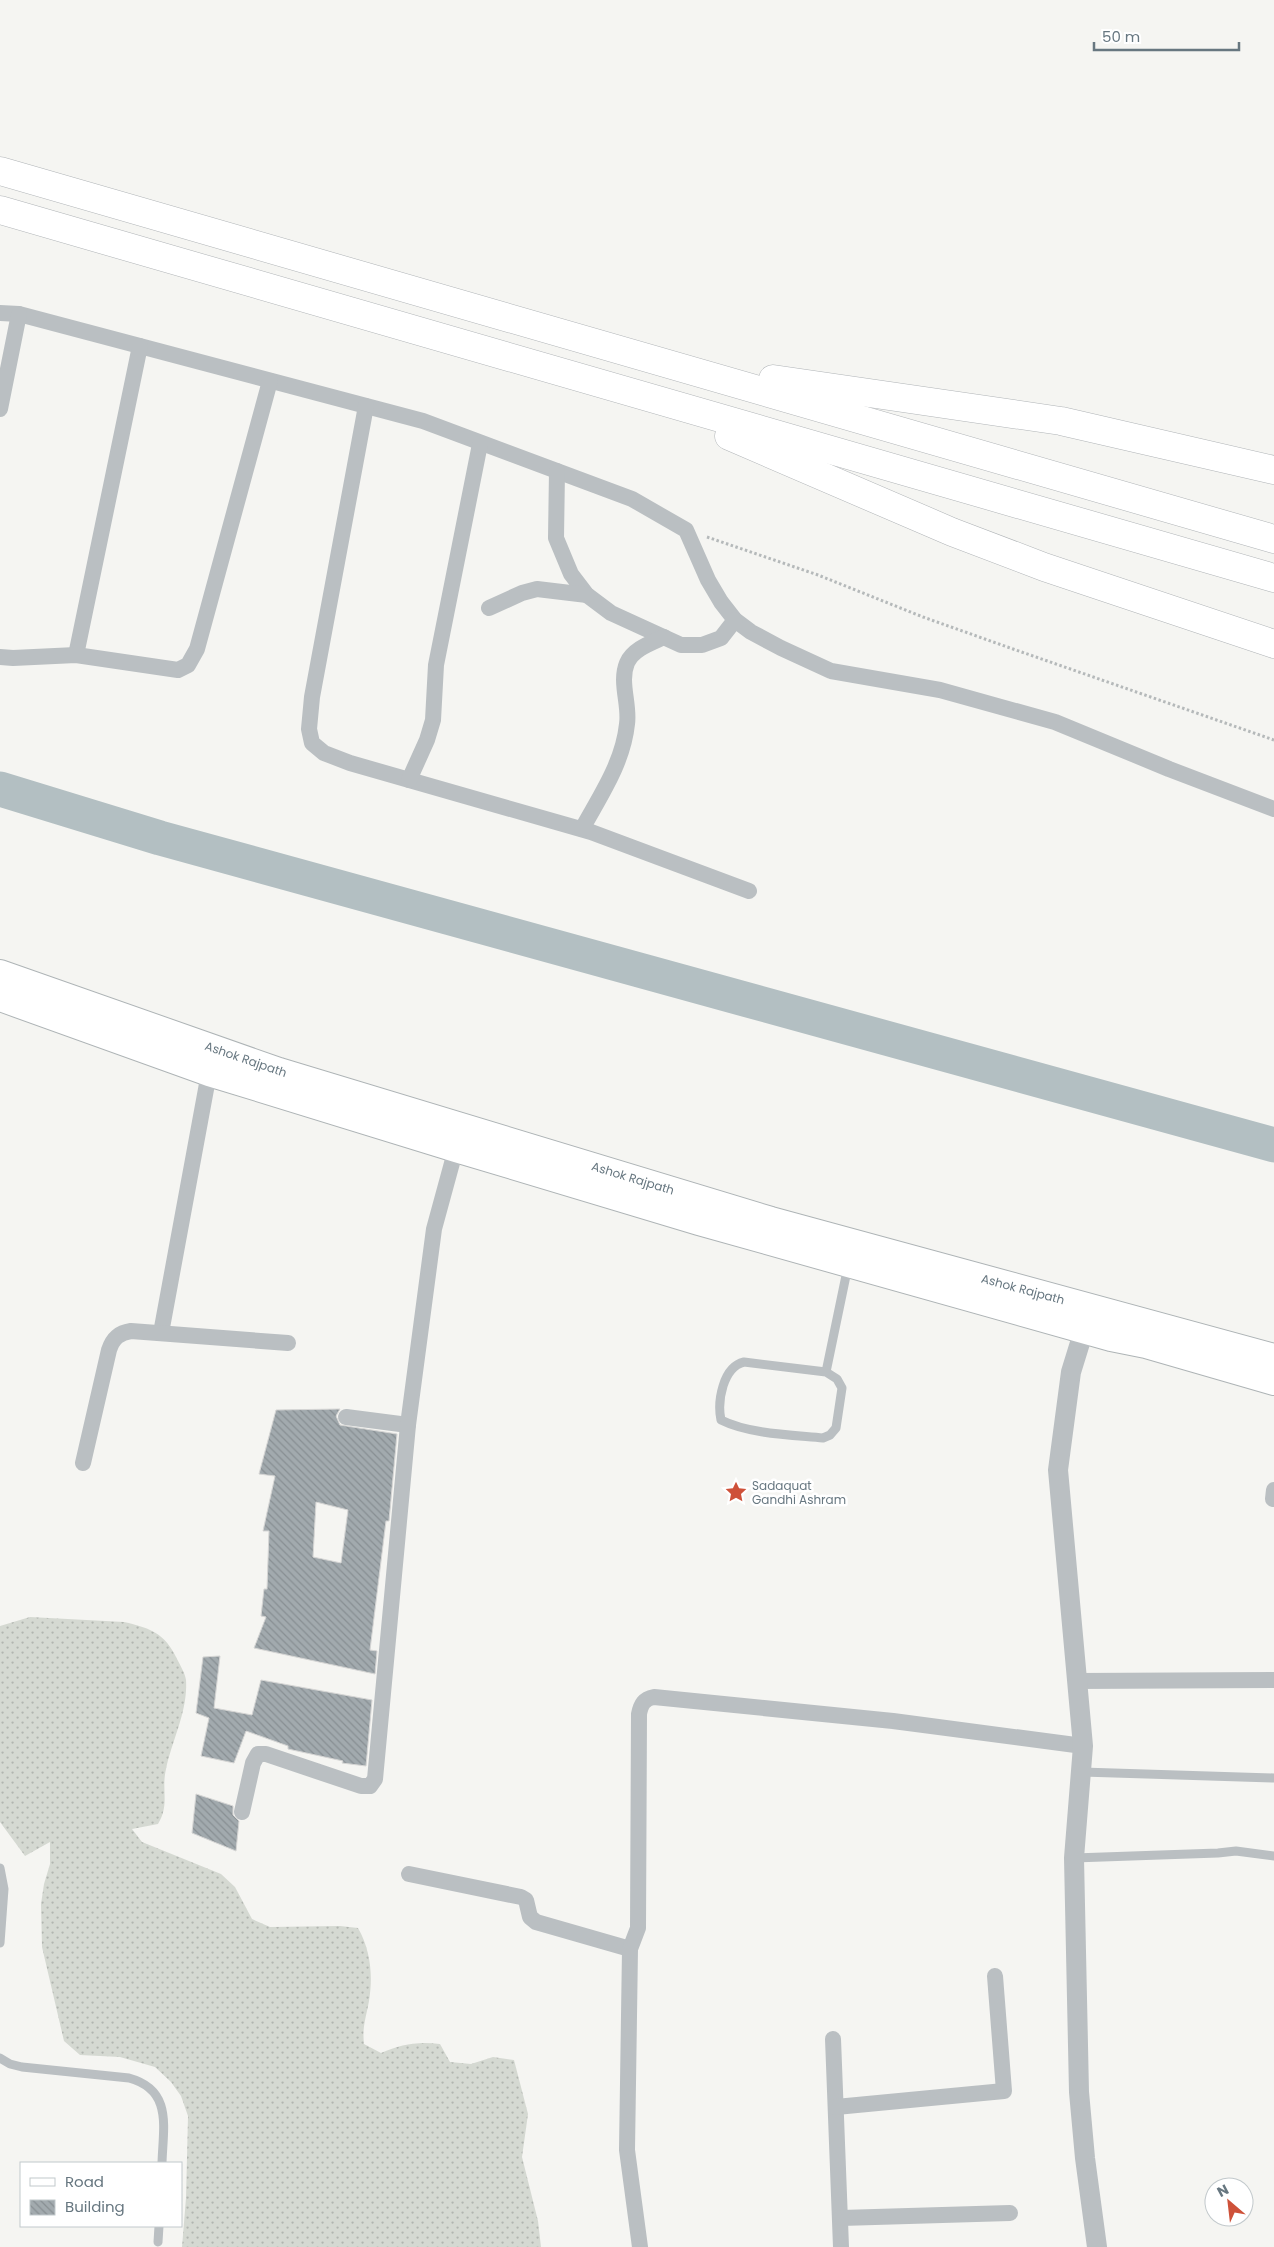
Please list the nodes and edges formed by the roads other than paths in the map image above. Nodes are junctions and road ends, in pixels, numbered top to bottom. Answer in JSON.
{"nodes":[{"id":1,"x":0,"y":171,"type":"edge"},
{"id":2,"x":0,"y":210,"type":"edge"},
{"id":3,"x":0,"y":313,"type":"edge"},
{"id":4,"x":19,"y":314,"type":"junction"},
{"id":5,"x":140,"y":346,"type":"junction"},
{"id":6,"x":673,"y":364,"type":"junction"},
{"id":7,"x":270,"y":381,"type":"junction"},
{"id":8,"x":620,"y":390,"type":"junction"},
{"id":9,"x":366,"y":406,"type":"junction"},
{"id":10,"x":0,"y":409,"type":"edge"},
{"id":11,"x":480,"y":444,"type":"junction"},
{"id":12,"x":1274,"y":470,"type":"edge"},
{"id":13,"x":557,"y":471,"type":"junction"},
{"id":14,"x":1274,"y":539,"type":"edge"},
{"id":15,"x":1274,"y":578,"type":"edge"},
{"id":16,"x":587,"y":595,"type":"junction"},
{"id":17,"x":489,"y":608,"type":"dead end"},
{"id":18,"x":734,"y":620,"type":"junction"},
{"id":19,"x":664,"y":637,"type":"junction"},
{"id":20,"x":1274,"y":644,"type":"edge"},
{"id":21,"x":76,"y":655,"type":"junction"},
{"id":22,"x":0,"y":657,"type":"edge"},
{"id":23,"x":409,"y":780,"type":"junction"},
{"id":24,"x":1274,"y":809,"type":"edge"},
{"id":25,"x":582,"y":829,"type":"junction"},
{"id":26,"x":749,"y":891,"type":"dead end"},
{"id":27,"x":0,"y":973,"type":"edge"},
{"id":28,"x":0,"y":998,"type":"edge"},
{"id":29,"x":220,"y":1050,"type":"junction"},
{"id":30,"x":209,"y":1073,"type":"junction"},
{"id":31,"x":459,"y":1138,"type":"junction"},
{"id":32,"x":851,"y":1254,"type":"junction"},
{"id":33,"x":1087,"y":1318,"type":"junction"},
{"id":34,"x":161,"y":1333,"type":"junction"},
{"id":35,"x":288,"y":1343,"type":"dead end"},
{"id":36,"x":1274,"y":1358,"type":"edge"},
{"id":37,"x":826,"y":1372,"type":"junction"},
{"id":38,"x":1274,"y":1382,"type":"edge"},
{"id":39,"x":346,"y":1417,"type":"dead end"},
{"id":40,"x":408,"y":1425,"type":"junction"},
{"id":41,"x":83,"y":1462,"type":"dead end"},
{"id":42,"x":1077,"y":1680,"type":"junction"},
{"id":43,"x":1274,"y":1680,"type":"edge"},
{"id":44,"x":1083,"y":1746,"type":"junction"},
{"id":45,"x":1082,"y":1772,"type":"junction"},
{"id":46,"x":1274,"y":1778,"type":"edge"},
{"id":47,"x":242,"y":1812,"type":"dead end"},
{"id":48,"x":1274,"y":1856,"type":"edge"},
{"id":49,"x":1074,"y":1858,"type":"junction"},
{"id":50,"x":0,"y":1868,"type":"edge"},
{"id":51,"x":409,"y":1874,"type":"dead end"},
{"id":52,"x":0,"y":1943,"type":"edge"},
{"id":53,"x":630,"y":1949,"type":"junction"},
{"id":54,"x":995,"y":1976,"type":"dead end"},
{"id":55,"x":833,"y":2039,"type":"dead end"},
{"id":56,"x":0,"y":2058,"type":"edge"},
{"id":57,"x":836,"y":2108,"type":"junction"},
{"id":58,"x":162,"y":2162,"type":"edge"},
{"id":59,"x":1010,"y":2213,"type":"dead end"},
{"id":60,"x":841,"y":2218,"type":"junction"},
{"id":61,"x":159,"y":2227,"type":"edge"},
{"id":62,"x":158,"y":2242,"type":"dead end"},
{"id":63,"x":640,"y":2247,"type":"edge"},
{"id":64,"x":841,"y":2247,"type":"edge"},
{"id":65,"x":1097,"y":2247,"type":"edge"}],
"edges":[{"from":1,"to":6,"type":"highway"},
{"from":2,"to":8,"type":"highway"},
{"from":3,"to":4,"type":"street"},
{"from":4,"to":5,"type":"street"},
{"from":4,"to":10,"type":"street"},
{"from":5,"to":7,"type":"street"},
{"from":5,"to":21,"type":"street"},
{"from":6,"to":12,"type":"highway"},
{"from":6,"to":14,"type":"highway"},
{"from":7,"to":9,"type":"street"},
{"from":7,"to":21,"type":"street"},
{"from":8,"to":15,"type":"highway"},
{"from":8,"to":20,"type":"highway"},
{"from":9,"to":11,"type":"street"},
{"from":9,"to":23,"type":"street"},
{"from":11,"to":13,"type":"street"},
{"from":11,"to":23,"type":"street"},
{"from":13,"to":16,"type":"street"},
{"from":13,"to":18,"type":"street"},
{"from":16,"to":17,"type":"street"},
{"from":16,"to":19,"type":"street"},
{"from":18,"to":19,"type":"street"},
{"from":18,"to":24,"type":"street"},
{"from":19,"to":25,"type":"street"},
{"from":21,"to":22,"type":"street"},
{"from":23,"to":25,"type":"street"},
{"from":25,"to":26,"type":"street"},
{"from":27,"to":29,"type":"main road","name":"Ashok Rajpath"},
{"from":28,"to":30,"type":"main road","name":"Ashok Rajpath"},
{"from":29,"to":30,"type":"street"},
{"from":29,"to":31,"type":"main road","name":"Ashok Rajpath"},
{"from":30,"to":31,"type":"main road","name":"Ashok Rajpath"},
{"from":30,"to":34,"type":"street"},
{"from":31,"to":32,"type":"main road","name":"Ashok Rajpath"},
{"from":31,"to":40,"type":"street"},
{"from":32,"to":33,"type":"main road","name":"Ashok Rajpath"},
{"from":32,"to":37,"type":"lane"},
{"from":33,"to":36,"type":"main road","name":"Ashok Rajpath"},
{"from":33,"to":38,"type":"main road","name":"Ashok Rajpath"},
{"from":33,"to":42,"type":"street"},
{"from":34,"to":35,"type":"street"},
{"from":34,"to":41,"type":"street"},
{"from":37,"to":37,"type":"lane"},
{"from":39,"to":40,"type":"street"},
{"from":40,"to":47,"type":"street"},
{"from":42,"to":43,"type":"street"},
{"from":42,"to":44,"type":"street"},
{"from":44,"to":45,"type":"street"},
{"from":44,"to":53,"type":"street"},
{"from":45,"to":46,"type":"lane"},
{"from":45,"to":49,"type":"street"},
{"from":48,"to":49,"type":"lane"},
{"from":49,"to":65,"type":"street"},
{"from":50,"to":52,"type":"lane"},
{"from":51,"to":53,"type":"street"},
{"from":53,"to":63,"type":"street"},
{"from":54,"to":57,"type":"street"},
{"from":55,"to":57,"type":"street"},
{"from":56,"to":58,"type":"lane"},
{"from":57,"to":60,"type":"street"},
{"from":59,"to":60,"type":"street"},
{"from":60,"to":64,"type":"street"},
{"from":61,"to":62,"type":"lane"}]}
